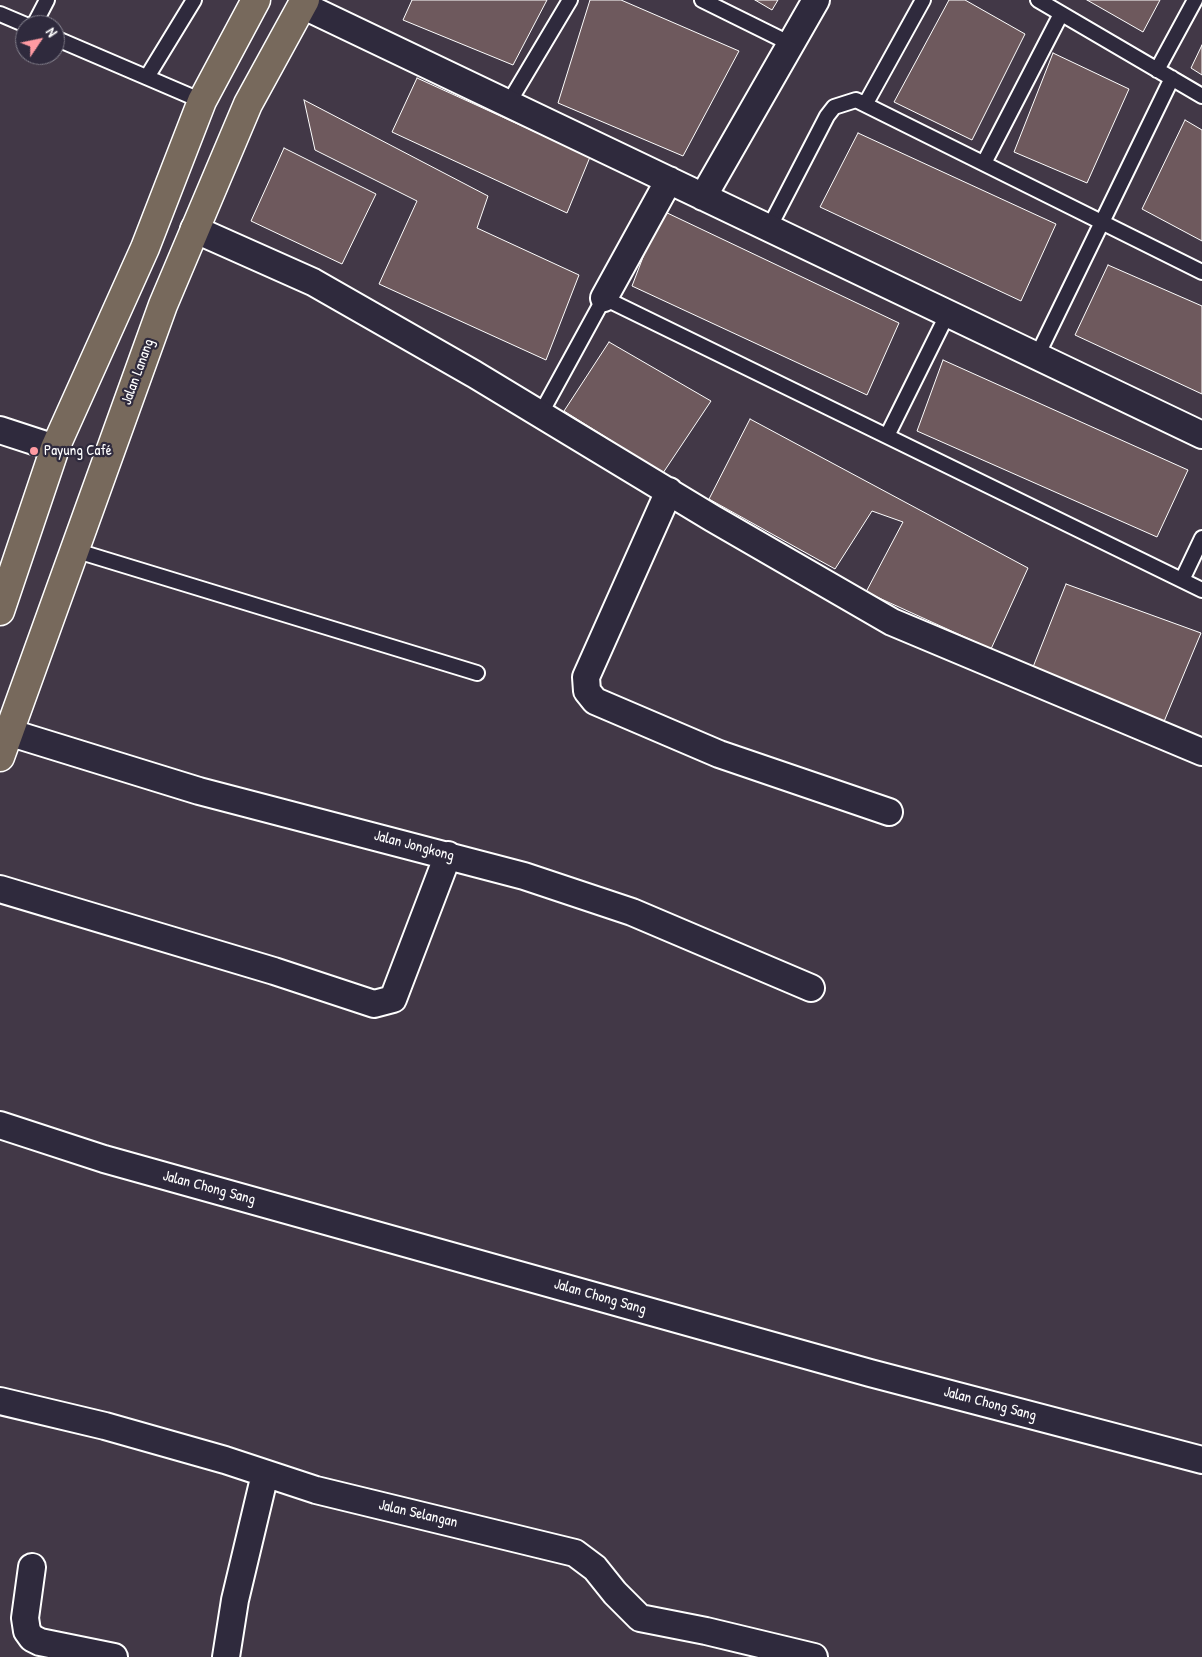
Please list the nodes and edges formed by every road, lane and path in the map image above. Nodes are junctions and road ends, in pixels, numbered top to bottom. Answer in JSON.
{"nodes":[{"id":1,"x":47,"y":0,"type":"edge"},
{"id":2,"x":194,"y":0,"type":"edge"},
{"id":3,"x":256,"y":0,"type":"edge"},
{"id":4,"x":570,"y":0,"type":"edge"},
{"id":5,"x":702,"y":0,"type":"edge"},
{"id":6,"x":816,"y":0,"type":"edge"},
{"id":7,"x":922,"y":0,"type":"edge"},
{"id":8,"x":1038,"y":0,"type":"edge"},
{"id":9,"x":1195,"y":0,"type":"edge"},
{"id":10,"x":304,"y":3,"type":"edge"},
{"id":11,"x":1061,"y":14,"type":"junction"},
{"id":12,"x":39,"y":15,"type":"edge"},
{"id":13,"x":1,"y":17,"type":"edge"},
{"id":14,"x":15,"y":21,"type":"edge"},
{"id":15,"x":65,"y":42,"type":"edge"},
{"id":16,"x":791,"y":44,"type":"junction"},
{"id":17,"x":1157,"y":70,"type":"junction"},
{"id":18,"x":147,"y":77,"type":"junction"},
{"id":19,"x":1172,"y":78,"type":"junction"},
{"id":20,"x":1202,"y":96,"type":"edge"},
{"id":21,"x":202,"y":101,"type":"junction"},
{"id":22,"x":866,"y":103,"type":"junction"},
{"id":23,"x":508,"y":104,"type":"junction"},
{"id":24,"x":984,"y":163,"type":"junction"},
{"id":25,"x":669,"y":180,"type":"junction"},
{"id":26,"x":704,"y":197,"type":"junction"},
{"id":27,"x":1102,"y":222,"type":"junction"},
{"id":28,"x":768,"y":228,"type":"junction"},
{"id":29,"x":194,"y":229,"type":"junction"},
{"id":30,"x":1202,"y":272,"type":"edge"},
{"id":31,"x":604,"y":298,"type":"junction"},
{"id":32,"x":948,"y":314,"type":"junction"},
{"id":33,"x":1037,"y":356,"type":"junction"},
{"id":34,"x":540,"y":415,"type":"junction"},
{"id":35,"x":0,"y":430,"type":"edge"},
{"id":36,"x":1202,"y":434,"type":"edge"},
{"id":37,"x":886,"y":436,"type":"junction"},
{"id":38,"x":55,"y":448,"type":"junction"},
{"id":39,"x":669,"y":491,"type":"junction"},
{"id":40,"x":1202,"y":538,"type":"edge"},
{"id":41,"x":74,"y":550,"type":"junction"},
{"id":42,"x":1182,"y":580,"type":"junction"},
{"id":43,"x":1202,"y":590,"type":"edge"},
{"id":44,"x":0,"y":611,"type":"edge"},
{"id":45,"x":477,"y":673,"type":"dead end"},
{"id":46,"x":4,"y":745,"type":"edge"},
{"id":47,"x":1202,"y":752,"type":"edge"},
{"id":48,"x":889,"y":812,"type":"dead end"},
{"id":49,"x":448,"y":855,"type":"junction"},
{"id":50,"x":0,"y":889,"type":"edge"},
{"id":51,"x":811,"y":988,"type":"dead end"},
{"id":52,"x":0,"y":1125,"type":"edge"},
{"id":53,"x":0,"y":1401,"type":"edge"},
{"id":54,"x":1202,"y":1460,"type":"edge"},
{"id":55,"x":265,"y":1474,"type":"junction"},
{"id":56,"x":32,"y":1567,"type":"dead end"},
{"id":57,"x":114,"y":1657,"type":"edge"},
{"id":58,"x":226,"y":1657,"type":"edge"},
{"id":59,"x":814,"y":1657,"type":"edge"}],
"edges":[{"from":1,"to":12,"type":"lane"},
{"from":2,"to":18,"type":"lane"},
{"from":3,"to":21,"type":"main road"},
{"from":4,"to":23,"type":"lane"},
{"from":5,"to":16,"type":"lane"},
{"from":6,"to":16,"type":"street"},
{"from":7,"to":22,"type":"lane"},
{"from":8,"to":11,"type":"lane"},
{"from":9,"to":17,"type":"lane"},
{"from":10,"to":23,"type":"street"},
{"from":10,"to":29,"type":"main road","name":"Jalan Lanang"},
{"from":11,"to":17,"type":"lane"},
{"from":11,"to":24,"type":"lane"},
{"from":13,"to":14,"type":"lane"},
{"from":15,"to":18,"type":"lane"},
{"from":16,"to":26,"type":"street"},
{"from":17,"to":19,"type":"lane"},
{"from":18,"to":21,"type":"lane"},
{"from":19,"to":20,"type":"lane"},
{"from":19,"to":27,"type":"lane"},
{"from":21,"to":38,"type":"main road"},
{"from":22,"to":24,"type":"lane"},
{"from":22,"to":28,"type":"lane"},
{"from":23,"to":25,"type":"street"},
{"from":24,"to":27,"type":"lane"},
{"from":25,"to":26,"type":"street"},
{"from":25,"to":31,"type":"street"},
{"from":26,"to":28,"type":"street"},
{"from":27,"to":30,"type":"lane"},
{"from":27,"to":33,"type":"lane"},
{"from":28,"to":32,"type":"street"},
{"from":29,"to":34,"type":"street"},
{"from":29,"to":41,"type":"main road","name":"Jalan Lanang"},
{"from":31,"to":34,"type":"lane"},
{"from":31,"to":37,"type":"lane"},
{"from":32,"to":33,"type":"street"},
{"from":32,"to":37,"type":"lane"},
{"from":33,"to":36,"type":"street"},
{"from":34,"to":39,"type":"street"},
{"from":35,"to":38,"type":"street"},
{"from":37,"to":42,"type":"lane"},
{"from":38,"to":44,"type":"main road"},
{"from":39,"to":47,"type":"street"},
{"from":39,"to":48,"type":"street"},
{"from":40,"to":42,"type":"lane"},
{"from":41,"to":45,"type":"lane"},
{"from":41,"to":46,"type":"main road","name":"Jalan Lanang"},
{"from":42,"to":43,"type":"lane"},
{"from":46,"to":49,"type":"street","name":"Jalan Jongkong"},
{"from":49,"to":50,"type":"street"},
{"from":49,"to":51,"type":"street","name":"Jalan Jongkong"},
{"from":52,"to":54,"type":"street","name":"Jalan Chong Sang"},
{"from":53,"to":55,"type":"street","name":"Jalan Selangan"},
{"from":55,"to":58,"type":"street"},
{"from":55,"to":59,"type":"street","name":"Jalan Selangan"},
{"from":56,"to":57,"type":"street"}]}
